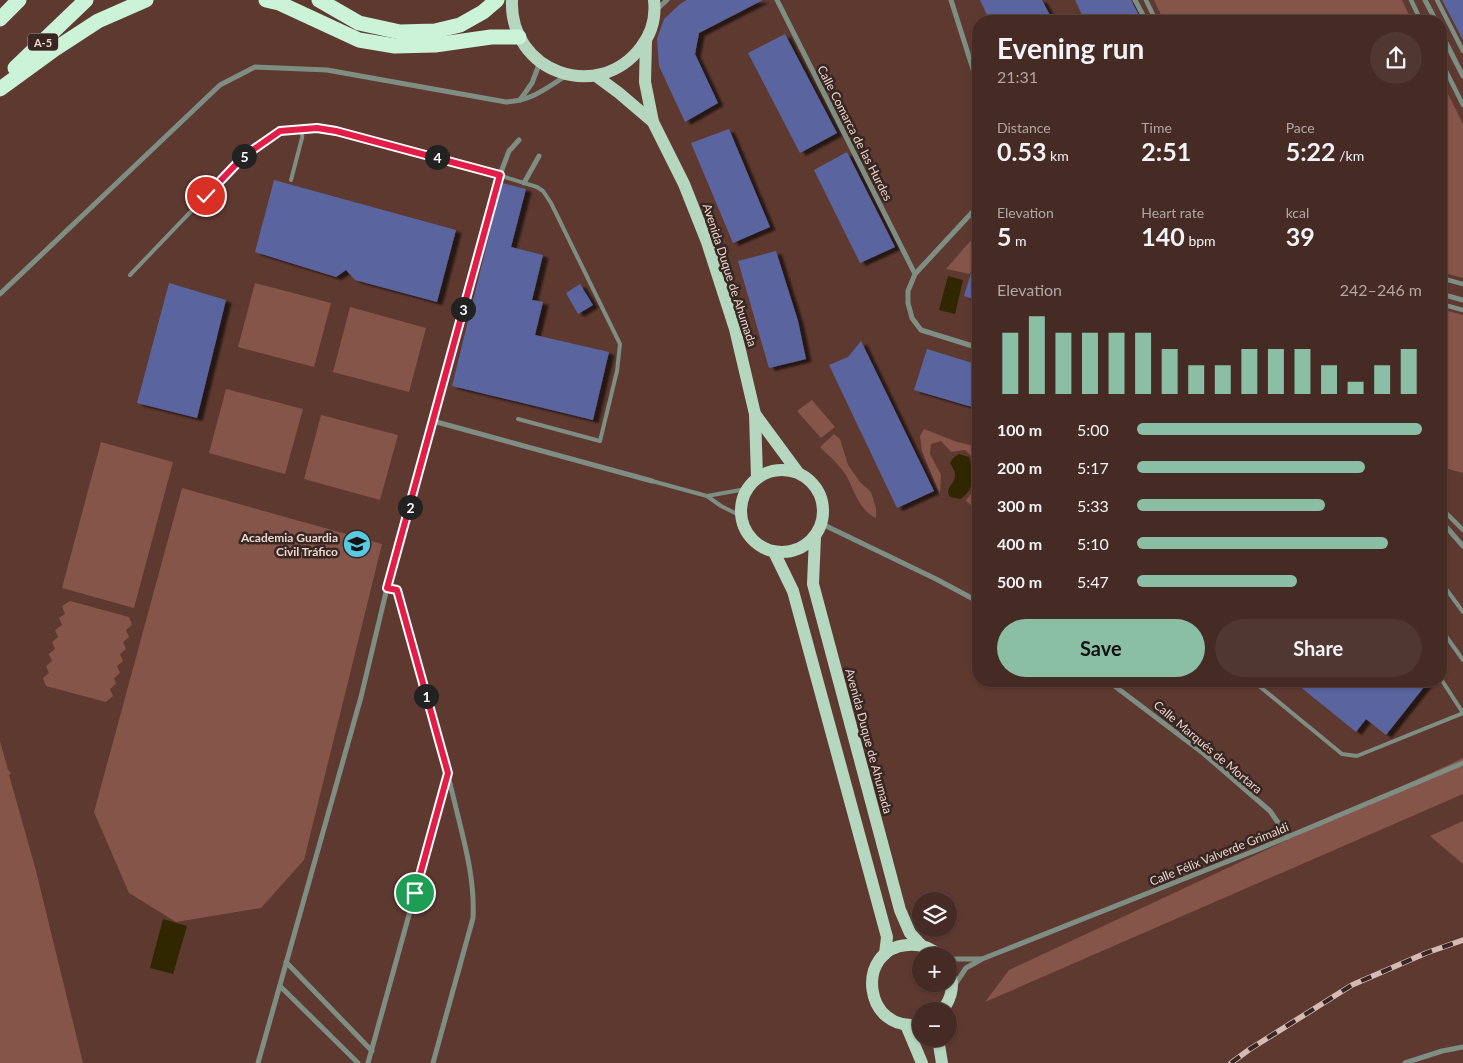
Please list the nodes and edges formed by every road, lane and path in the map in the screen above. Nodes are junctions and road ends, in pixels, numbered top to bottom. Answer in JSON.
{"nodes":[{"id":1,"x":19,"y":0,"type":"edge"},
{"id":2,"x":86,"y":0,"type":"edge"},
{"id":3,"x":146,"y":0,"type":"edge"},
{"id":4,"x":266,"y":0,"type":"edge"},
{"id":5,"x":318,"y":0,"type":"edge"},
{"id":6,"x":497,"y":0,"type":"edge"},
{"id":7,"x":512,"y":0,"type":"edge"},
{"id":8,"x":667,"y":0,"type":"edge"},
{"id":9,"x":777,"y":0,"type":"edge"},
{"id":10,"x":951,"y":0,"type":"edge"},
{"id":11,"x":1135,"y":0,"type":"edge"},
{"id":12,"x":1146,"y":0,"type":"edge"},
{"id":13,"x":1411,"y":0,"type":"edge"},
{"id":14,"x":1425,"y":0,"type":"edge"},
{"id":15,"x":1437,"y":0,"type":"edge"},
{"id":16,"x":655,"y":5,"type":"edge"},
{"id":17,"x":1143,"y":15,"type":"edge"},
{"id":18,"x":1153,"y":15,"type":"edge"},
{"id":19,"x":1418,"y":15,"type":"edge"},
{"id":20,"x":1433,"y":15,"type":"edge"},
{"id":21,"x":1445,"y":15,"type":"edge"},
{"id":22,"x":0,"y":19,"type":"edge"},
{"id":23,"x":1447,"y":20,"type":"edge"},
{"id":24,"x":519,"y":37,"type":"junction"},
{"id":25,"x":646,"y":41,"type":"junction"},
{"id":26,"x":1447,"y":45,"type":"edge"},
{"id":27,"x":1463,"y":51,"type":"edge"},
{"id":28,"x":540,"y":61,"type":"junction"},
{"id":29,"x":972,"y":66,"type":"edge"},
{"id":30,"x":1447,"y":73,"type":"edge"},
{"id":31,"x":568,"y":75,"type":"junction"},
{"id":32,"x":596,"y":76,"type":"junction"},
{"id":33,"x":1463,"y":76,"type":"edge"},
{"id":34,"x":0,"y":83,"type":"edge"},
{"id":35,"x":0,"y":89,"type":"edge"},
{"id":36,"x":519,"y":101,"type":"junction"},
{"id":37,"x":1463,"y":105,"type":"edge"},
{"id":38,"x":653,"y":122,"type":"junction"},
{"id":39,"x":303,"y":128,"type":"junction"},
{"id":40,"x":518,"y":140,"type":"dead end"},
{"id":41,"x":539,"y":156,"type":"dead end"},
{"id":42,"x":500,"y":175,"type":"junction"},
{"id":43,"x":291,"y":180,"type":"dead end"},
{"id":44,"x":524,"y":182,"type":"junction"},
{"id":45,"x":972,"y":213,"type":"edge"},
{"id":46,"x":915,"y":274,"type":"junction"},
{"id":47,"x":130,"y":275,"type":"dead end"},
{"id":48,"x":1447,"y":280,"type":"edge"},
{"id":49,"x":1463,"y":284,"type":"edge"},
{"id":50,"x":0,"y":294,"type":"edge"},
{"id":51,"x":1447,"y":296,"type":"edge"},
{"id":52,"x":1463,"y":300,"type":"edge"},
{"id":53,"x":1447,"y":306,"type":"edge"},
{"id":54,"x":1463,"y":310,"type":"edge"},
{"id":55,"x":972,"y":346,"type":"edge"},
{"id":56,"x":755,"y":414,"type":"junction"},
{"id":57,"x":518,"y":419,"type":"dead end"},
{"id":58,"x":433,"y":421,"type":"junction"},
{"id":59,"x":797,"y":471,"type":"junction"},
{"id":60,"x":757,"y":477,"type":"junction"},
{"id":61,"x":652,"y":481,"type":"joint"},
{"id":62,"x":746,"y":489,"type":"junction"},
{"id":63,"x":707,"y":496,"type":"junction"},
{"id":64,"x":1447,"y":514,"type":"edge"},
{"id":65,"x":741,"y":516,"type":"junction"},
{"id":66,"x":822,"y":524,"type":"junction"},
{"id":67,"x":1447,"y":528,"type":"edge"},
{"id":68,"x":1463,"y":530,"type":"edge"},
{"id":69,"x":815,"y":537,"type":"junction"},
{"id":70,"x":1463,"y":546,"type":"edge"},
{"id":71,"x":774,"y":552,"type":"junction"},
{"id":72,"x":387,"y":588,"type":"junction"},
{"id":73,"x":1447,"y":590,"type":"edge"},
{"id":74,"x":972,"y":598,"type":"edge"},
{"id":75,"x":1463,"y":612,"type":"edge"},
{"id":76,"x":1447,"y":637,"type":"edge"},
{"id":77,"x":1463,"y":660,"type":"edge"},
{"id":78,"x":1116,"y":687,"type":"edge"},
{"id":79,"x":1260,"y":687,"type":"edge"},
{"id":80,"x":1446,"y":687,"type":"edge"},
{"id":81,"x":1463,"y":763,"type":"edge"},
{"id":82,"x":448,"y":773,"type":"junction"},
{"id":83,"x":1288,"y":837,"type":"junction"},
{"id":84,"x":922,"y":946,"type":"joint"},
{"id":85,"x":885,"y":954,"type":"junction"},
{"id":86,"x":957,"y":959,"type":"edge"},
{"id":87,"x":982,"y":959,"type":"junction"},
{"id":88,"x":286,"y":962,"type":"junction"},
{"id":89,"x":957,"y":981,"type":"edge"},
{"id":90,"x":280,"y":986,"type":"junction"},
{"id":91,"x":906,"y":1025,"type":"junction"},
{"id":92,"x":912,"y":1025,"type":"edge"},
{"id":93,"x":939,"y":1047,"type":"edge"},
{"id":94,"x":1463,"y":1047,"type":"edge"},
{"id":95,"x":372,"y":1051,"type":"junction"},
{"id":96,"x":258,"y":1063,"type":"edge"},
{"id":97,"x":358,"y":1063,"type":"edge"},
{"id":98,"x":368,"y":1063,"type":"edge"},
{"id":99,"x":433,"y":1063,"type":"edge"},
{"id":100,"x":922,"y":1063,"type":"edge"},
{"id":101,"x":942,"y":1063,"type":"edge"},
{"id":102,"x":1405,"y":1063,"type":"edge"}],
"edges":[{"from":1,"to":22,"type":"highway"},
{"from":2,"to":34,"type":"highway","number":"A-5"},
{"from":3,"to":35,"type":"highway"},
{"from":4,"to":24,"type":"highway"},
{"from":5,"to":6,"type":"highway"},
{"from":7,"to":24,"type":"main road"},
{"from":8,"to":16,"type":"street"},
{"from":9,"to":46,"type":"street","name":"Calle Comarca de las Hurdes"},
{"from":10,"to":29,"type":"street"},
{"from":11,"to":17,"type":"street"},
{"from":12,"to":18,"type":"street"},
{"from":13,"to":19,"type":"street"},
{"from":14,"to":20,"type":"street"},
{"from":15,"to":21,"type":"street"},
{"from":16,"to":25,"type":"main road"},
{"from":23,"to":27,"type":"street"},
{"from":24,"to":28,"type":"main road"},
{"from":25,"to":32,"type":"main road"},
{"from":25,"to":38,"type":"main road","name":"Avenida Duque de Ahumada"},
{"from":26,"to":33,"type":"street"},
{"from":28,"to":31,"type":"main road"},
{"from":28,"to":36,"type":"street"},
{"from":30,"to":37,"type":"street"},
{"from":31,"to":32,"type":"main road"},
{"from":31,"to":36,"type":"street"},
{"from":32,"to":38,"type":"main road","name":"Avenida Duque de Ahumada"},
{"from":36,"to":50,"type":"street"},
{"from":38,"to":56,"type":"main road","name":"Avenida Duque de Ahumada"},
{"from":39,"to":42,"type":"lane"},
{"from":39,"to":43,"type":"lane"},
{"from":39,"to":47,"type":"lane"},
{"from":40,"to":42,"type":"street"},
{"from":41,"to":44,"type":"street"},
{"from":42,"to":44,"type":"lane"},
{"from":42,"to":58,"type":"street"},
{"from":44,"to":57,"type":"lane"},
{"from":45,"to":46,"type":"street"},
{"from":46,"to":55,"type":"street"},
{"from":48,"to":49,"type":"street"},
{"from":51,"to":52,"type":"street"},
{"from":53,"to":54,"type":"street"},
{"from":56,"to":59,"type":"main road","name":"Avenida Duque de Ahumada"},
{"from":56,"to":60,"type":"main road","name":"Avenida Duque de Ahumada"},
{"from":58,"to":61,"type":"street"},
{"from":58,"to":72,"type":"street"},
{"from":59,"to":60,"type":"main road"},
{"from":59,"to":66,"type":"main road"},
{"from":60,"to":62,"type":"main road"},
{"from":61,"to":63,"type":"lane"},
{"from":62,"to":63,"type":"lane"},
{"from":62,"to":65,"type":"main road"},
{"from":63,"to":65,"type":"lane"},
{"from":64,"to":68,"type":"street"},
{"from":65,"to":71,"type":"main road"},
{"from":66,"to":69,"type":"main road"},
{"from":66,"to":74,"type":"street"},
{"from":67,"to":70,"type":"street"},
{"from":69,"to":71,"type":"main road"},
{"from":69,"to":84,"type":"main road","name":"Avenida Duque de Ahumada"},
{"from":71,"to":85,"type":"main road"},
{"from":72,"to":82,"type":"street"},
{"from":72,"to":88,"type":"street"},
{"from":73,"to":75,"type":"lane"},
{"from":76,"to":77,"type":"lane"},
{"from":78,"to":83,"type":"street","name":"Calle Marqués de Mortara"},
{"from":79,"to":80,"type":"lane"},
{"from":81,"to":83,"type":"street","name":"Calle Félix Valverde Grimaldi"},
{"from":82,"to":95,"type":"street"},
{"from":82,"to":99,"type":"street"},
{"from":83,"to":87,"type":"street","name":"Calle Félix Valverde Grimaldi"},
{"from":84,"to":85,"type":"main road"},
{"from":85,"to":91,"type":"main road"},
{"from":86,"to":87,"type":"street","name":"Calle Félix Valverde Grimaldi"},
{"from":87,"to":89,"type":"street","name":"Calle Félix Valverde Grimaldi"},
{"from":88,"to":90,"type":"street"},
{"from":88,"to":95,"type":"street"},
{"from":90,"to":96,"type":"street"},
{"from":90,"to":97,"type":"street"},
{"from":91,"to":92,"type":"main road"},
{"from":91,"to":100,"type":"main road"},
{"from":93,"to":101,"type":"main road"},
{"from":94,"to":102,"type":"street"},
{"from":95,"to":98,"type":"street"}]}
